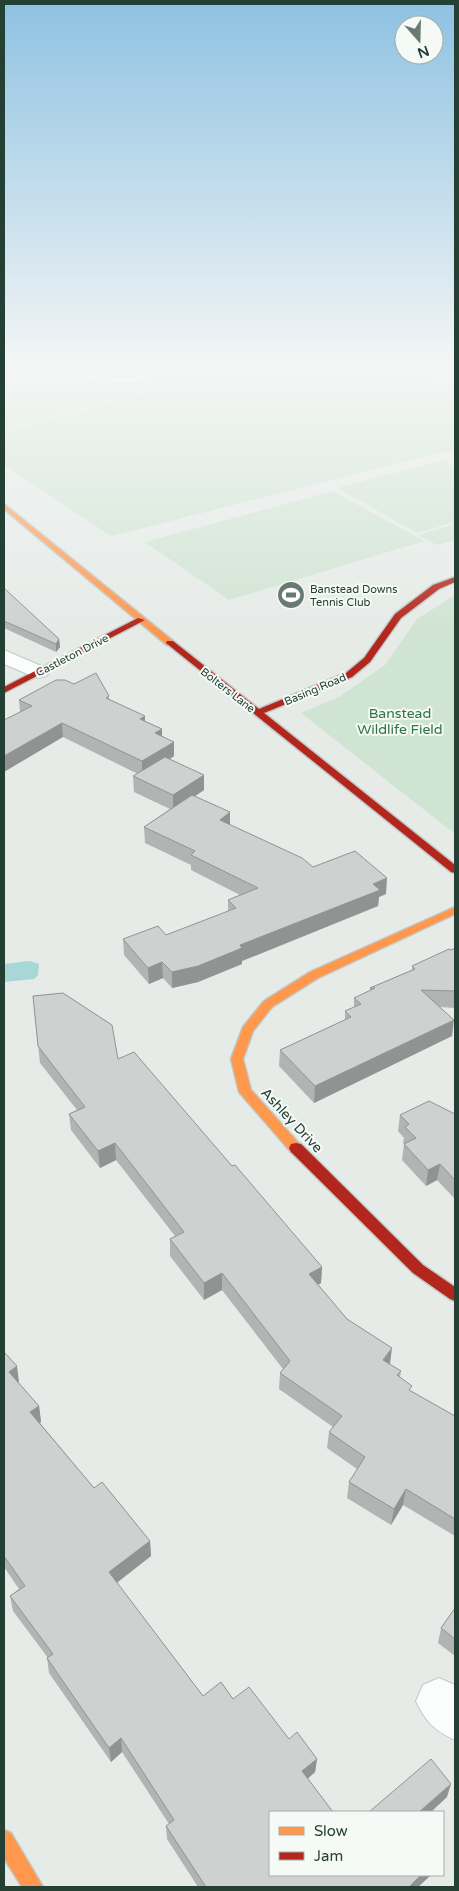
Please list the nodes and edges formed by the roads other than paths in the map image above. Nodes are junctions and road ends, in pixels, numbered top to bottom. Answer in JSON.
{"nodes":[{"id":1,"x":4,"y":506,"type":"edge"},
{"id":2,"x":455,"y":579,"type":"edge"},
{"id":3,"x":141,"y":620,"type":"junction"},
{"id":4,"x":4,"y":656,"type":"edge"},
{"id":5,"x":38,"y":672,"type":"junction"},
{"id":6,"x":4,"y":690,"type":"edge"},
{"id":7,"x":258,"y":713,"type":"junction"},
{"id":8,"x":455,"y":870,"type":"edge"},
{"id":9,"x":455,"y":910,"type":"edge"},
{"id":10,"x":455,"y":1295,"type":"edge"},
{"id":11,"x":4,"y":1840,"type":"edge"},
{"id":12,"x":33,"y":1887,"type":"edge"}],
"edges":[{"from":1,"to":3,"type":"street","name":"Bolters Lane"},
{"from":2,"to":7,"type":"street","name":"Basing Road"},
{"from":3,"to":5,"type":"street","name":"Castleton Drive"},
{"from":3,"to":7,"type":"street","name":"Bolters Lane"},
{"from":4,"to":5,"type":"street"},
{"from":5,"to":6,"type":"street","name":"Castleton Drive"},
{"from":7,"to":8,"type":"street","name":"Bolters Lane"},
{"from":9,"to":10,"type":"street","name":"Ashley Drive"},
{"from":11,"to":12,"type":"street"}]}
